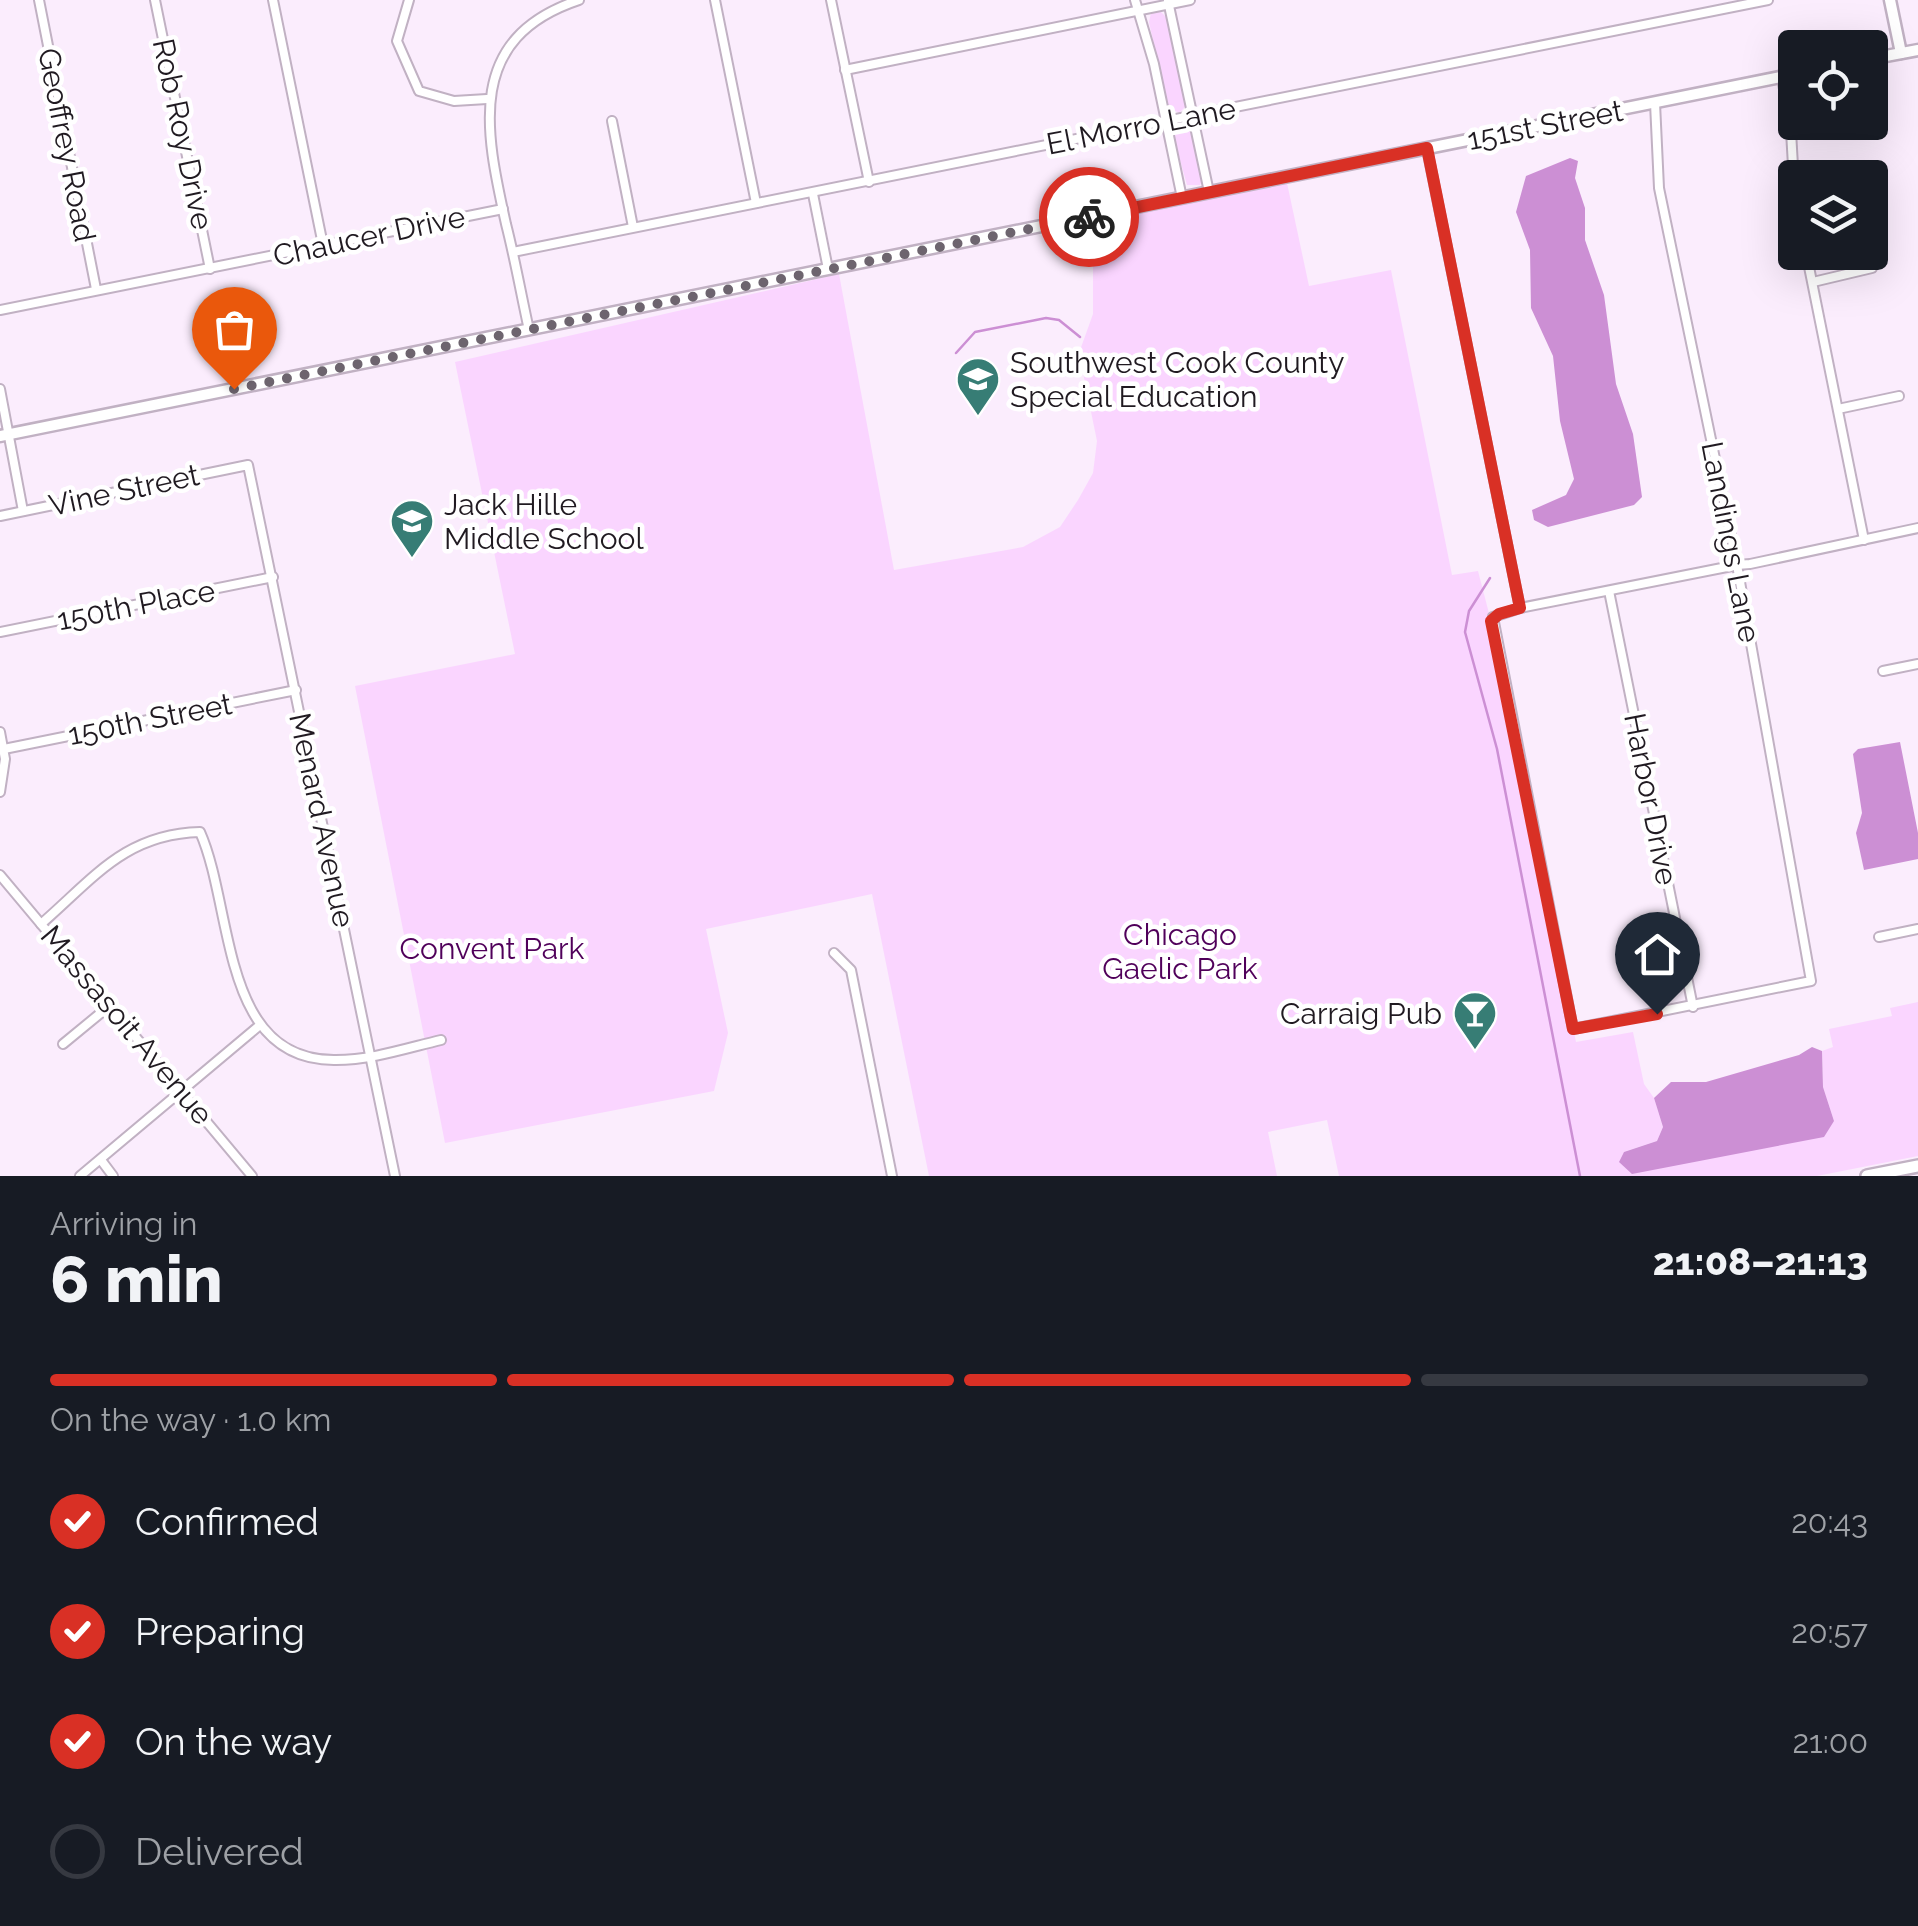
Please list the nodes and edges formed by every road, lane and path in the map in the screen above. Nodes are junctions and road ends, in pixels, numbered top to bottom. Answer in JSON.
{"nodes":[{"id":1,"x":39,"y":0,"type":"edge"},
{"id":2,"x":156,"y":0,"type":"edge"},
{"id":3,"x":273,"y":0,"type":"edge"},
{"id":4,"x":409,"y":0,"type":"edge"},
{"id":5,"x":579,"y":0,"type":"edge"},
{"id":6,"x":715,"y":0,"type":"edge"},
{"id":7,"x":831,"y":0,"type":"edge"},
{"id":8,"x":1190,"y":0,"type":"edge"},
{"id":9,"x":1768,"y":0,"type":"edge"},
{"id":10,"x":1890,"y":0,"type":"edge"},
{"id":11,"x":1168,"y":2,"type":"edge"},
{"id":12,"x":1137,"y":5,"type":"edge"},
{"id":13,"x":1918,"y":50,"type":"edge"},
{"id":14,"x":1900,"y":53,"type":"junction"},
{"id":15,"x":1888,"y":55,"type":"edge"},
{"id":16,"x":845,"y":70,"type":"junction"},
{"id":17,"x":1778,"y":78,"type":"edge"},
{"id":18,"x":487,"y":98,"type":"junction"},
{"id":19,"x":1655,"y":102,"type":"junction"},
{"id":20,"x":1194,"y":116,"type":"junction"},
{"id":21,"x":1165,"y":119,"type":"junction"},
{"id":22,"x":612,"y":121,"type":"dead end"},
{"id":23,"x":1427,"y":148,"type":"junction"},
{"id":24,"x":870,"y":182,"type":"junction"},
{"id":25,"x":1209,"y":192,"type":"junction"},
{"id":26,"x":813,"y":194,"type":"junction"},
{"id":27,"x":1182,"y":198,"type":"junction"},
{"id":28,"x":756,"y":203,"type":"junction"},
{"id":29,"x":503,"y":209,"type":"junction"},
{"id":30,"x":633,"y":227,"type":"junction"},
{"id":31,"x":323,"y":245,"type":"junction"},
{"id":32,"x":513,"y":252,"type":"junction"},
{"id":33,"x":210,"y":268,"type":"junction"},
{"id":34,"x":828,"y":269,"type":"junction"},
{"id":35,"x":1810,"y":270,"type":"edge"},
{"id":36,"x":1864,"y":270,"type":"edge"},
{"id":37,"x":1813,"y":282,"type":"junction"},
{"id":38,"x":96,"y":289,"type":"junction"},
{"id":39,"x":0,"y":310,"type":"edge"},
{"id":40,"x":528,"y":330,"type":"junction"},
{"id":41,"x":0,"y":388,"type":"edge"},
{"id":42,"x":1900,"y":396,"type":"dead end"},
{"id":43,"x":1838,"y":409,"type":"junction"},
{"id":44,"x":4,"y":435,"type":"edge"},
{"id":45,"x":248,"y":465,"type":"joint"},
{"id":46,"x":23,"y":511,"type":"junction"},
{"id":47,"x":0,"y":516,"type":"edge"},
{"id":48,"x":1918,"y":528,"type":"edge"},
{"id":49,"x":1864,"y":540,"type":"junction"},
{"id":50,"x":1736,"y":564,"type":"junction"},
{"id":51,"x":273,"y":578,"type":"junction"},
{"id":52,"x":1609,"y":591,"type":"junction"},
{"id":53,"x":1520,"y":608,"type":"junction"},
{"id":54,"x":0,"y":632,"type":"edge"},
{"id":55,"x":1918,"y":664,"type":"edge"},
{"id":56,"x":1882,"y":671,"type":"dead end"},
{"id":57,"x":296,"y":690,"type":"junction"},
{"id":58,"x":0,"y":732,"type":"edge"},
{"id":59,"x":4,"y":749,"type":"junction"},
{"id":60,"x":0,"y":792,"type":"edge"},
{"id":61,"x":0,"y":876,"type":"edge"},
{"id":62,"x":41,"y":924,"type":"junction"},
{"id":63,"x":1918,"y":930,"type":"edge"},
{"id":64,"x":1879,"y":938,"type":"dead end"},
{"id":65,"x":834,"y":954,"type":"dead end"},
{"id":66,"x":108,"y":1007,"type":"junction"},
{"id":67,"x":1693,"y":1008,"type":"junction"},
{"id":68,"x":260,"y":1025,"type":"junction"},
{"id":69,"x":441,"y":1040,"type":"dead end"},
{"id":70,"x":63,"y":1044,"type":"dead end"},
{"id":71,"x":371,"y":1056,"type":"junction"},
{"id":72,"x":183,"y":1089,"type":"junction"},
{"id":73,"x":101,"y":1160,"type":"junction"},
{"id":74,"x":1918,"y":1166,"type":"edge"},
{"id":75,"x":80,"y":1176,"type":"edge"},
{"id":76,"x":113,"y":1176,"type":"edge"},
{"id":77,"x":252,"y":1176,"type":"edge"},
{"id":78,"x":395,"y":1176,"type":"edge"},
{"id":79,"x":892,"y":1176,"type":"edge"},
{"id":80,"x":1867,"y":1176,"type":"edge"}],
"edges":[{"from":1,"to":38,"type":"street","name":"Geoffrey Road"},
{"from":2,"to":33,"type":"street","name":"Rob Roy Drive"},
{"from":3,"to":31,"type":"street"},
{"from":4,"to":18,"type":"street"},
{"from":5,"to":18,"type":"street"},
{"from":6,"to":28,"type":"street"},
{"from":7,"to":16,"type":"street"},
{"from":8,"to":11,"type":"street"},
{"from":9,"to":20,"type":"street","name":"El Morro Lane"},
{"from":10,"to":14,"type":"street"},
{"from":11,"to":12,"type":"street"},
{"from":11,"to":20,"type":"street"},
{"from":12,"to":16,"type":"street"},
{"from":12,"to":21,"type":"street"},
{"from":13,"to":14,"type":"street"},
{"from":14,"to":15,"type":"street"},
{"from":16,"to":24,"type":"street"},
{"from":17,"to":19,"type":"street","name":"151st Street"},
{"from":18,"to":29,"type":"street"},
{"from":19,"to":23,"type":"street","name":"151st Street"},
{"from":19,"to":50,"type":"street","name":"Landings Lane"},
{"from":20,"to":21,"type":"street","name":"El Morro Lane"},
{"from":20,"to":25,"type":"street"},
{"from":21,"to":24,"type":"street","name":"El Morro Lane"},
{"from":21,"to":27,"type":"street"},
{"from":22,"to":30,"type":"street"},
{"from":23,"to":25,"type":"street","name":"151st Street"},
{"from":23,"to":53,"type":"street"},
{"from":24,"to":26,"type":"street","name":"El Morro Lane"},
{"from":25,"to":27,"type":"street","name":"151st Street"},
{"from":26,"to":28,"type":"street","name":"El Morro Lane"},
{"from":26,"to":34,"type":"street"},
{"from":27,"to":34,"type":"street","name":"151st Street"},
{"from":28,"to":30,"type":"street","name":"El Morro Lane"},
{"from":29,"to":31,"type":"street","name":"Chaucer Drive"},
{"from":29,"to":32,"type":"street"},
{"from":30,"to":32,"type":"street","name":"El Morro Lane"},
{"from":31,"to":33,"type":"street","name":"Chaucer Drive"},
{"from":32,"to":40,"type":"street"},
{"from":33,"to":38,"type":"street","name":"Chaucer Drive"},
{"from":34,"to":40,"type":"street","name":"151st Street"},
{"from":35,"to":37,"type":"street"},
{"from":36,"to":37,"type":"street"},
{"from":37,"to":43,"type":"street"},
{"from":38,"to":39,"type":"street","name":"Chaucer Drive"},
{"from":40,"to":44,"type":"street","name":"151st Street"},
{"from":41,"to":44,"type":"street"},
{"from":42,"to":43,"type":"street"},
{"from":43,"to":49,"type":"street"},
{"from":44,"to":46,"type":"street"},
{"from":45,"to":46,"type":"street","name":"Vine Street"},
{"from":45,"to":51,"type":"street","name":"Menard Avenue"},
{"from":46,"to":47,"type":"street","name":"Vine Street"},
{"from":48,"to":49,"type":"street"},
{"from":49,"to":50,"type":"street"},
{"from":50,"to":52,"type":"street"},
{"from":50,"to":67,"type":"street","name":"Landings Lane"},
{"from":51,"to":54,"type":"street","name":"150th Place"},
{"from":51,"to":57,"type":"street","name":"Menard Avenue"},
{"from":52,"to":53,"type":"street"},
{"from":52,"to":67,"type":"street","name":"Harbor Drive"},
{"from":53,"to":67,"type":"street"},
{"from":55,"to":56,"type":"street"},
{"from":57,"to":59,"type":"street","name":"150th Street"},
{"from":57,"to":71,"type":"street","name":"Menard Avenue"},
{"from":58,"to":59,"type":"street"},
{"from":59,"to":60,"type":"street"},
{"from":61,"to":62,"type":"street","name":"Massasoit Avenue"},
{"from":62,"to":66,"type":"street","name":"Massasoit Avenue"},
{"from":62,"to":68,"type":"street"},
{"from":63,"to":64,"type":"street"},
{"from":65,"to":79,"type":"street"},
{"from":66,"to":70,"type":"street"},
{"from":66,"to":72,"type":"street","name":"Massasoit Avenue"},
{"from":68,"to":71,"type":"street"},
{"from":68,"to":72,"type":"street"},
{"from":69,"to":71,"type":"street"},
{"from":71,"to":78,"type":"street","name":"Menard Avenue"},
{"from":72,"to":73,"type":"street"},
{"from":72,"to":77,"type":"street","name":"Massasoit Avenue"},
{"from":73,"to":75,"type":"street"},
{"from":73,"to":76,"type":"street"},
{"from":74,"to":80,"type":"main road"}]}
